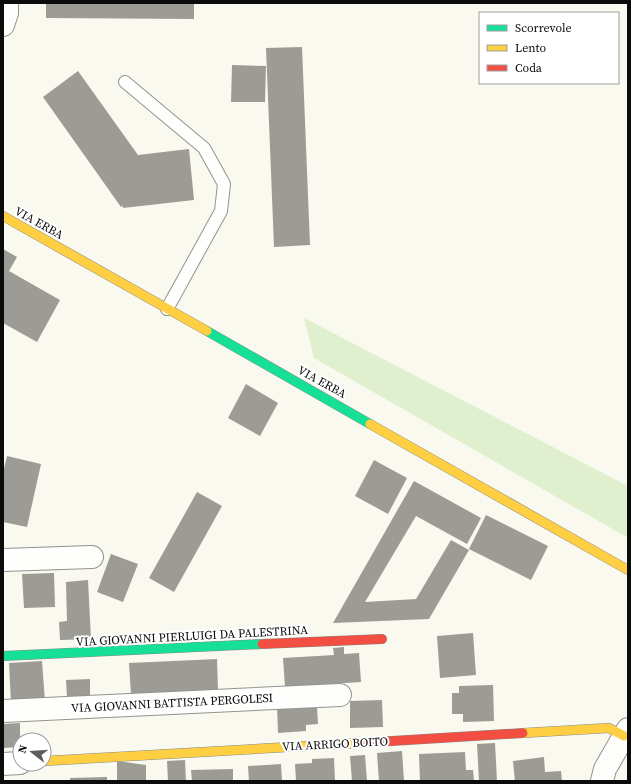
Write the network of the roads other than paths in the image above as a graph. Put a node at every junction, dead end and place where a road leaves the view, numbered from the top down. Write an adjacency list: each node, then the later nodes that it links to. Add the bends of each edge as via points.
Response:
1 (6, 3): 2 (street)
2 (3, 25)
3 (125, 82): 5 (lane, via 204,148 224,184 221,211)
4 (3, 216): 5 (street, VIA ERBA)
5 (167, 309): 8 (street, VIA ERBA)
6 (92, 557): 7 (street)
7 (3, 560)
8 (613, 560): 9 (street); 10 (street, VIA ERBA)
9 (628, 560)
10 (628, 570)
11 (382, 640): 12 (street, VIA GIOVANNI PIERLUIGI DA PALESTRINA)
12 (3, 656)
13 (340, 695): 14 (street, VIA GIOVANNI BATTISTA PERGOLESI)
14 (3, 711)
15 (626, 732): 16 (street, VIA ARRIGO BOITO, via 609,728); 17 (street, via 605,769)
16 (52, 761)
17 (602, 781)

